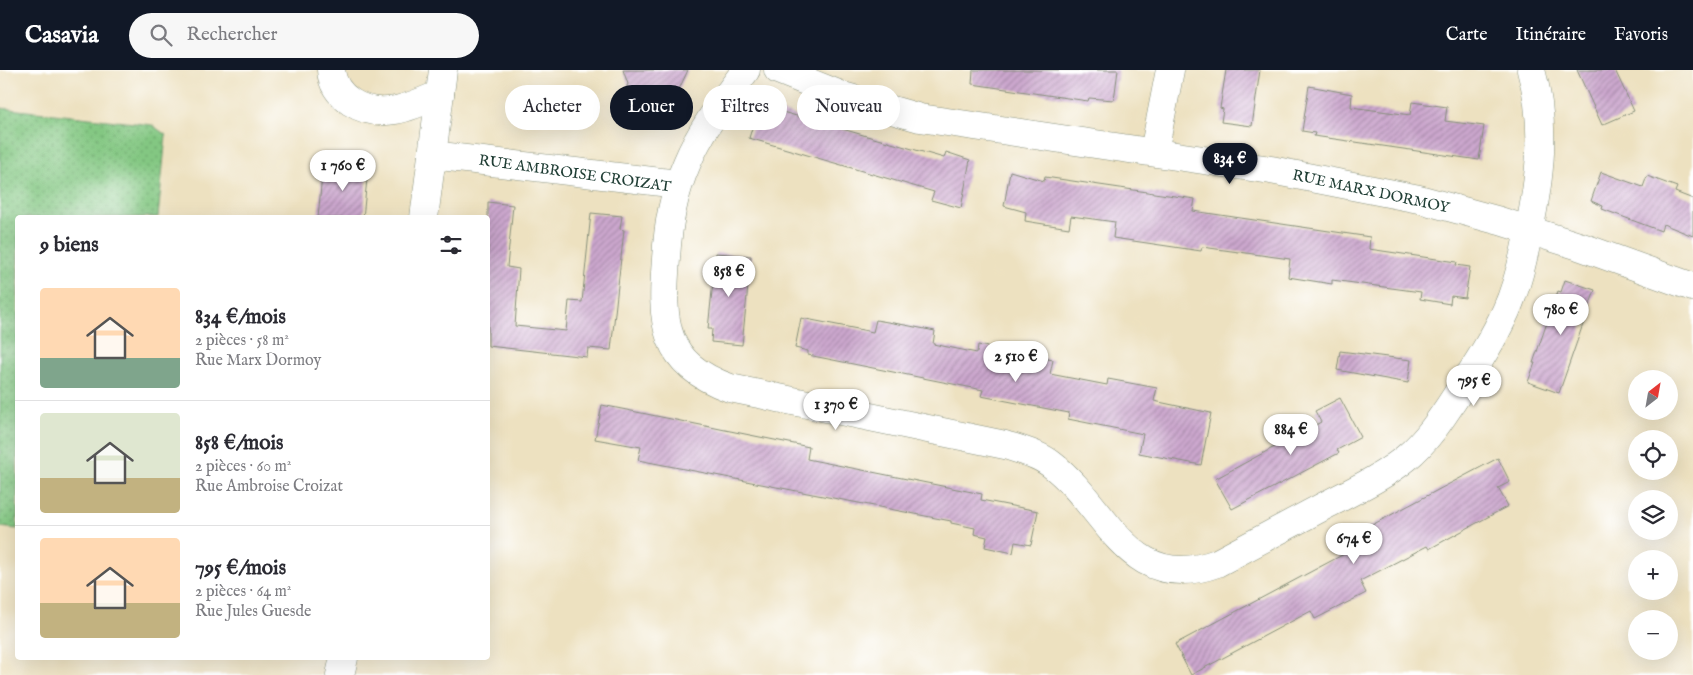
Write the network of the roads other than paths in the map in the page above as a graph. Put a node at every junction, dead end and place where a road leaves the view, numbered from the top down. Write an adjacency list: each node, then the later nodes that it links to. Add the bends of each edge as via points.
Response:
1 (331, 70): 6 (street, via 336,89 345,98 357,106 381,112 416,105)
2 (746, 70): 9 (street, via 708,123)
3 (778, 70): 7 (street, RUE MARX DORMOY, via 843,96 920,118)
4 (1170, 70): 7 (street)
5 (1531, 70): 11 (street, via 1541,151 1540,175)
6 (441, 82): 8 (street)
7 (1154, 152): 11 (street, RUE MARX DORMOY, via 1396,194)
8 (432, 155): 9 (street, RUE AMBROISE CROIZAT); 10 (street)
9 (678, 184): 11 (street, RUE AMBROISE CROIZAT, via 668,234 664,309 674,346 699,374 730,388 1006,445 1037,456 1073,484 1132,553 1159,567 1174,570 1191,570 1218,563 1378,478 1417,448 1440,420 1497,330 1520,273)
10 (424, 215)
11 (1529, 230): 12 (street, RUE MARX DORMOY)
12 (1693, 288)
13 (344, 660): 14 (street)
14 (340, 675)

